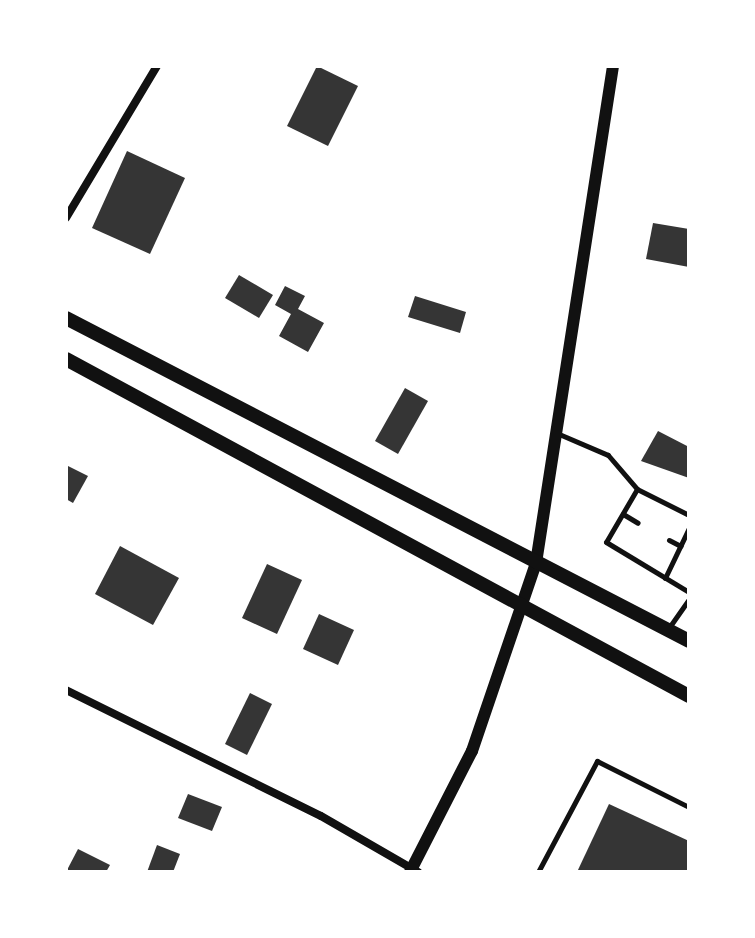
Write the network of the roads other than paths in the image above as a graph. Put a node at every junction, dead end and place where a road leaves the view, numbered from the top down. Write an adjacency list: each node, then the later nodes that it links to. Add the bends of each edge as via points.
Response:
1 (157, 66): 3 (street)
2 (613, 66): 6 (street)
3 (66, 218)
4 (66, 318): 14 (main road)
5 (66, 359): 18 (main road)
6 (554, 432): 7 (lane, via 608,455); 14 (street)
7 (637, 489): 8 (lane); 9 (lane)
8 (623, 514): 10 (lane); 15 (lane, via 606,542)
9 (689, 515)
10 (638, 523)
11 (689, 528): 13 (lane)
12 (669, 540): 13 (lane)
13 (681, 546): 15 (lane)
14 (536, 563): 18 (street); 19 (main road)
15 (665, 578): 16 (lane)
16 (689, 592)
17 (689, 599): 19 (lane)
18 (522, 607): 22 (main road); 24 (street, via 466,764)
19 (668, 630): 20 (main road)
20 (689, 641)
21 (66, 690): 24 (street, via 321,816)
22 (689, 696)
23 (689, 807): 25 (lane, via 597,761)
24 (413, 871)
25 (538, 872)

